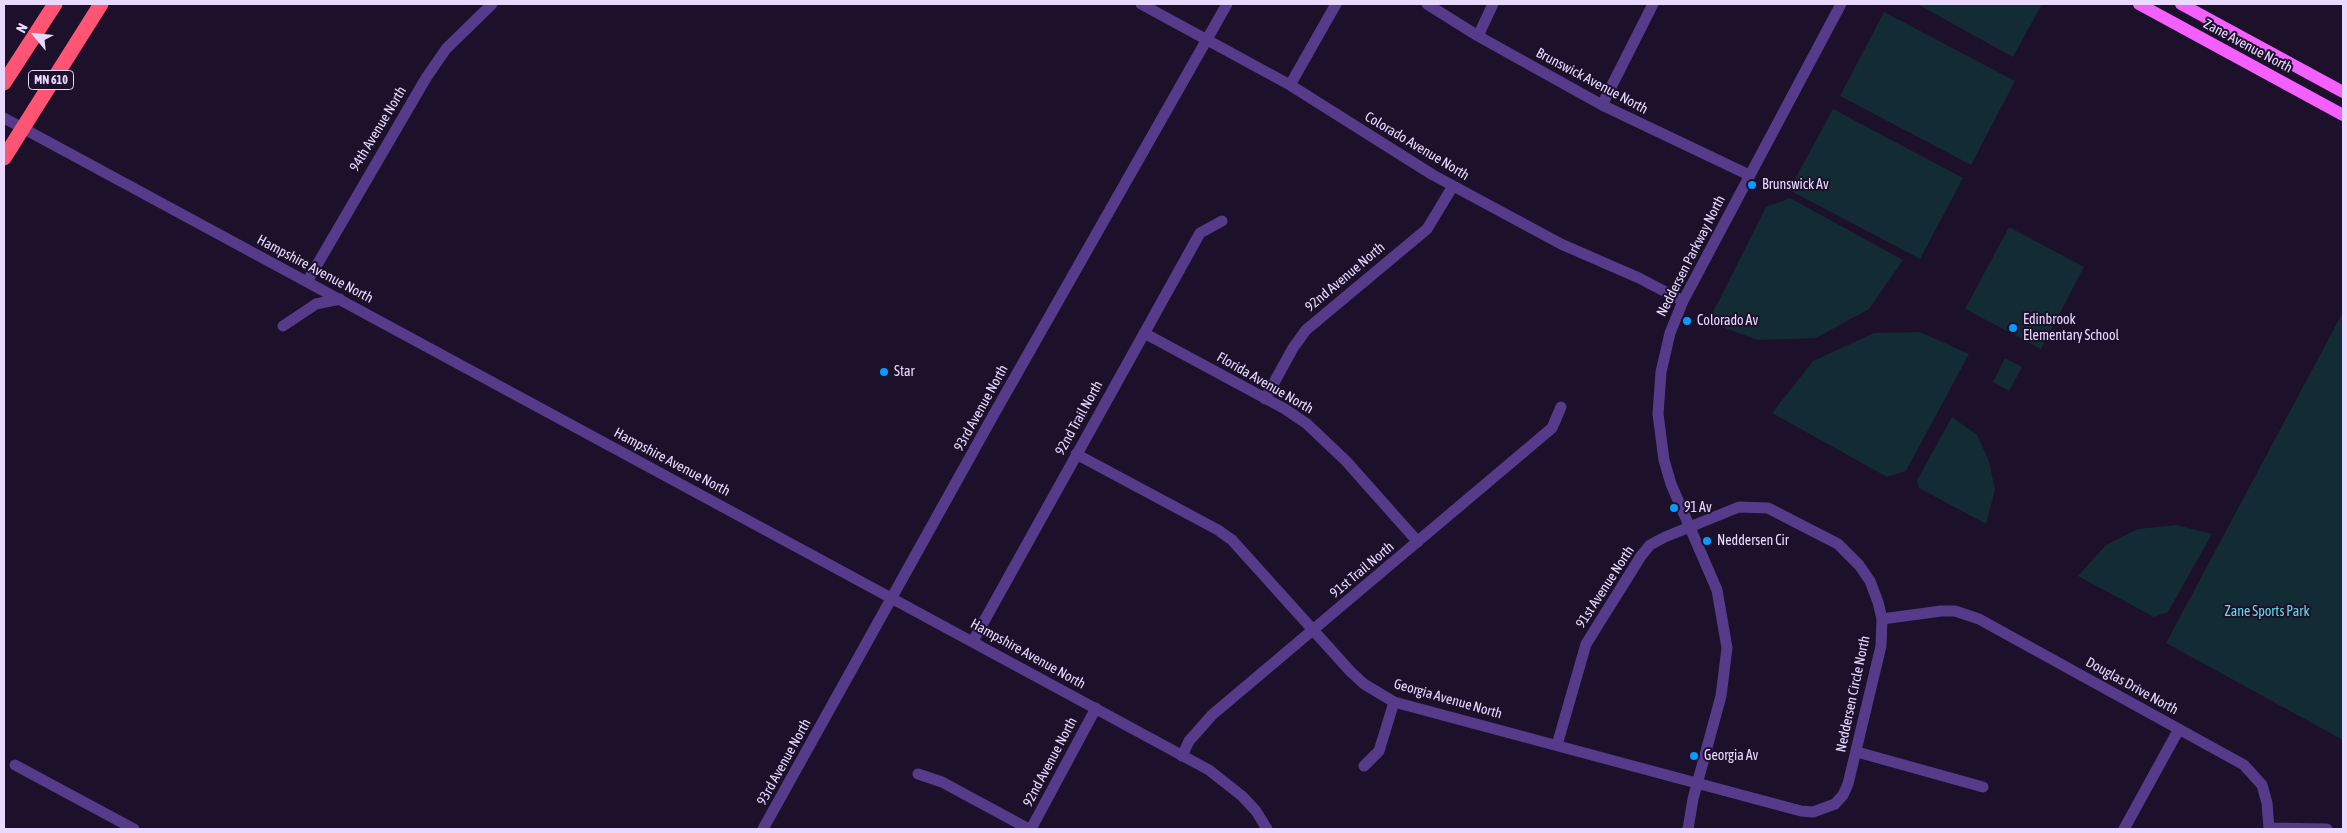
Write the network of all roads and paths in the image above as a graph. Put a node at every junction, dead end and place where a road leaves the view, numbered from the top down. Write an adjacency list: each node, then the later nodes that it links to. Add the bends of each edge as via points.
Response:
1 (55, 4): 15 (highway, MN 610)
2 (102, 4): 21 (highway, MN 610)
3 (492, 4): 25 (street, 94th Avenue North, via 446,49 426,78)
4 (1141, 4): 14 (street, Colorado Avenue North)
5 (1227, 4): 14 (street, 93rd Avenue North)
6 (1336, 4): 16 (street)
7 (1427, 4): 13 (street, Brunswick Avenue North)
8 (1493, 4): 13 (street)
9 (1653, 4): 18 (street)
10 (1841, 4): 22 (street, Neddersen Parkway North)
11 (2139, 4): 19 (main road, Zane Avenue North)
12 (2180, 4): 17 (main road, Zane Avenue North)
13 (1478, 36): 18 (street, Brunswick Avenue North)
14 (1208, 39): 16 (street, Colorado Avenue North); 35 (street, 93rd Avenue North, via 994,414)
15 (4, 83)
16 (1290, 85): 23 (street, Colorado Avenue North)
17 (2343, 92)
18 (1602, 105): 22 (street, Brunswick Avenue North)
19 (2343, 115)
20 (4, 118): 25 (street, Hampshire Avenue North)
21 (4, 158)
22 (1749, 175): 27 (street, Neddersen Parkway North)
23 (1453, 186): 27 (street, Colorado Avenue North, via 1548,237); 30 (street, 92nd Avenue North, via 1427,229 1306,330)
24 (1222, 221): 29 (street, 92nd Trail North, via 1200,233)
25 (307, 282): 26 (street, Hampshire Avenue North)
26 (340, 299): 28 (street, via 316,304); 35 (street, Hampshire Avenue North)
27 (1683, 301): 33 (street, Neddersen Parkway North, via 1666,348 1658,414 1664,460)
28 (283, 326)
29 (1144, 333): 30 (street, Florida Avenue North); 32 (street, 92nd Trail North)
30 (1265, 399): 34 (street, Florida Avenue North, via 1328,441)
31 (1561, 407): 34 (street, 91st Trail North, via 1552,428)
32 (1076, 454): 37 (street, Georgia Avenue North, via 1218,530 1244,552); 38 (street, 92nd Trail North)
33 (1690, 526): 36 (street, Neddersen Circle North, via 1738,507 1768,508 1782,513 1825,536 1848,553 1870,581); 42 (street, 91st Avenue North, via 1650,545 1596,626 1580,662); 48 (street, Neddersen Parkway North, via 1717,590 1727,648 1721,696)
34 (1418, 542): 37 (street, 91st Trail North)
35 (893, 599): 38 (street, Hampshire Avenue North); 52 (street, 93rd Avenue North)
36 (1882, 619): 41 (street, Douglas Drive North, via 1941,611 1967,614); 43 (street, Neddersen Circle North, via 1879,661)
37 (1314, 630): 39 (street, Georgia Avenue North, via 1364,684); 44 (street, 91st Trail North, via 1212,714 1189,741)
38 (973, 641): 40 (street, Hampshire Avenue North)
39 (1394, 702): 42 (street, Georgia Avenue North); 46 (street, via 1379,751)
40 (1096, 708): 44 (street, Hampshire Avenue North); 53 (street, 92nd Avenue North)
41 (2179, 729): 56 (street); 57 (street, Douglas Drive North, via 2251,771 2264,792)
42 (1557, 745): 48 (street, Georgia Avenue North)
43 (1857, 752): 49 (street, Neddersen Circle North); 50 (street)
44 (1182, 756): 54 (street, Hampshire Avenue North, via 1226,782 1256,811)
45 (15, 765): 51 (street)
46 (1364, 766)
47 (918, 774): 53 (street, via 942,782)
48 (1697, 783): 49 (street, Georgia Avenue North, via 1813,812 1835,804); 55 (street, Neddersen Parkway North)
49 (1848, 784)
50 (1983, 788)
51 (134, 829)
52 (763, 829)
53 (1030, 829)
54 (1268, 829)
55 (1688, 829)
56 (2124, 829)
57 (2269, 829): 58 (street, Douglas Drive North)
58 (2327, 829)

